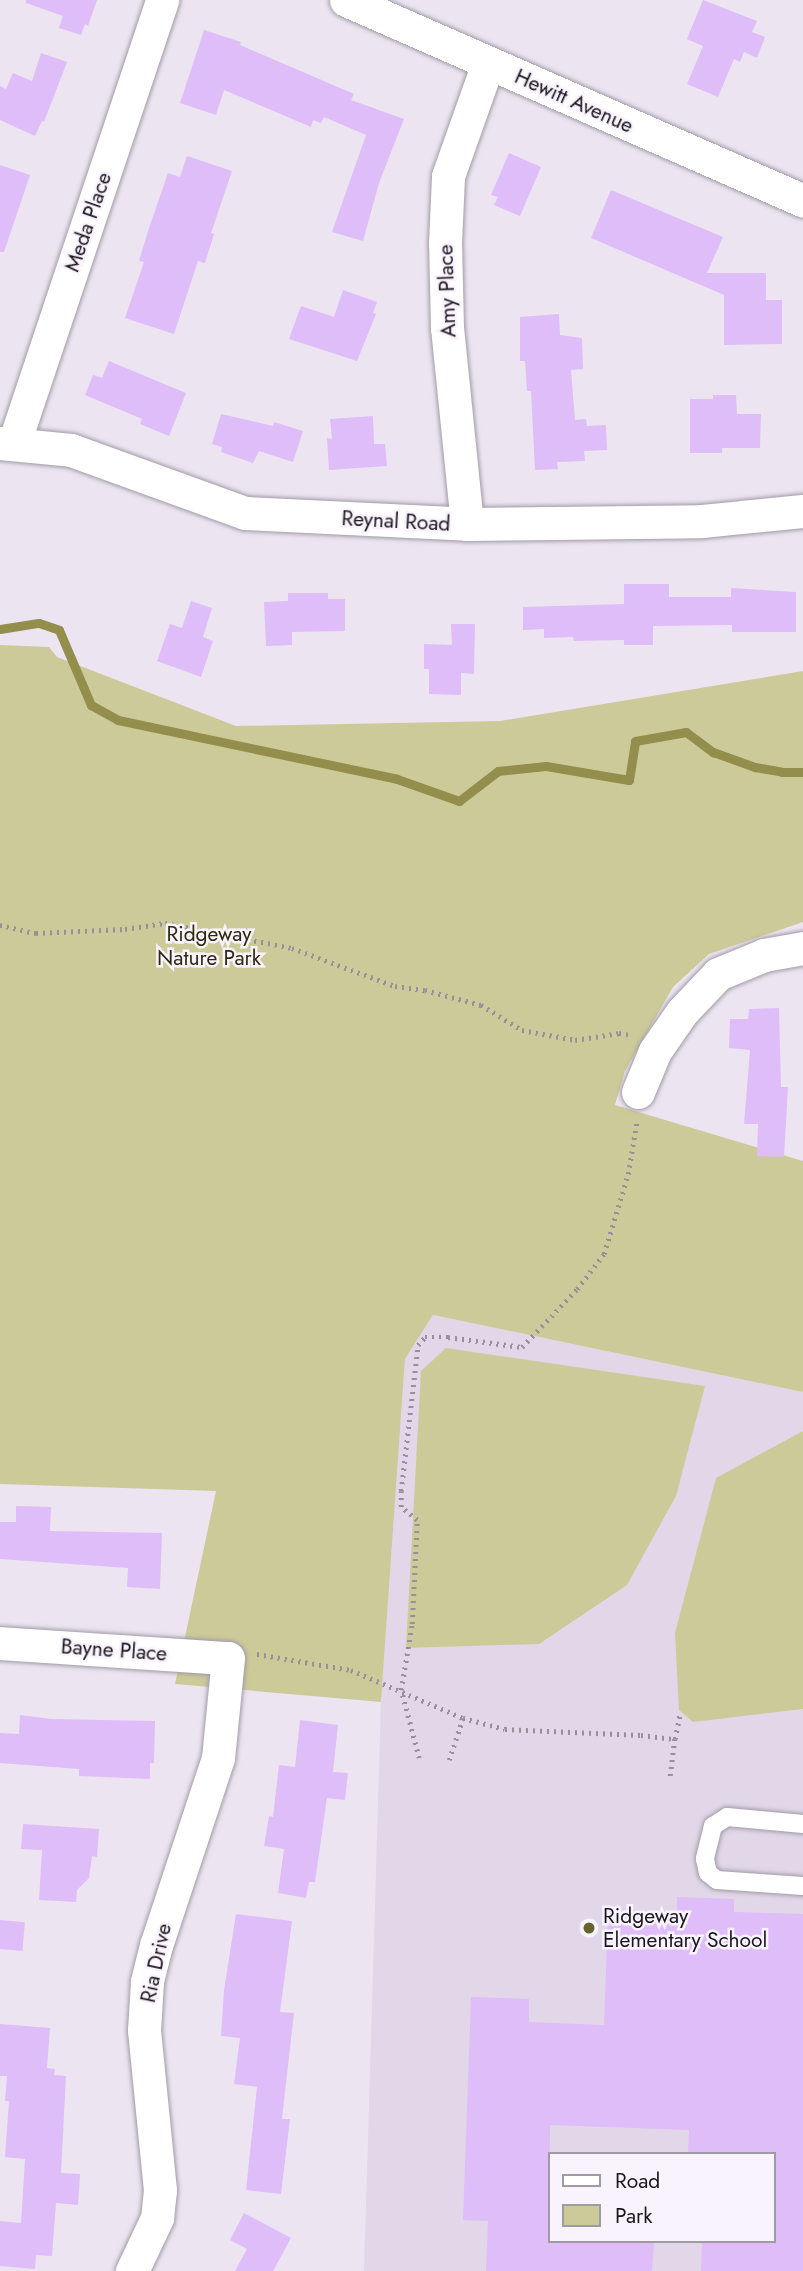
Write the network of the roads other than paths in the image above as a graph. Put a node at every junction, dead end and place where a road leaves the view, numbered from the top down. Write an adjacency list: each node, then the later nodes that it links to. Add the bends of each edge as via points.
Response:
1 (162, 0): 5 (street, Meda Place)
2 (346, 0): 3 (street, Hewitt Avenue)
3 (488, 63): 4 (street, Hewitt Avenue); 7 (street, Amy Place, via 448,176 447,328)
4 (803, 201)
5 (7, 443): 7 (street, Reynal Road, via 71,450 245,513)
6 (803, 511): 7 (street, Reynal Road, via 702,521)
7 (467, 524)
8 (803, 948): 9 (street, via 764,955 718,974 682,1012 655,1051)
9 (638, 1091)
10 (0, 1643): 11 (street, Bayne Place)
11 (228, 1658): 14 (street, Ria Drive, via 218,1758 147,1982 144,2030 160,2190 158,2218)
12 (803, 1824): 13 (lane, via 727,1818 713,1826 705,1859 708,1873 717,1880)
13 (803, 1886)
14 (132, 2271)

